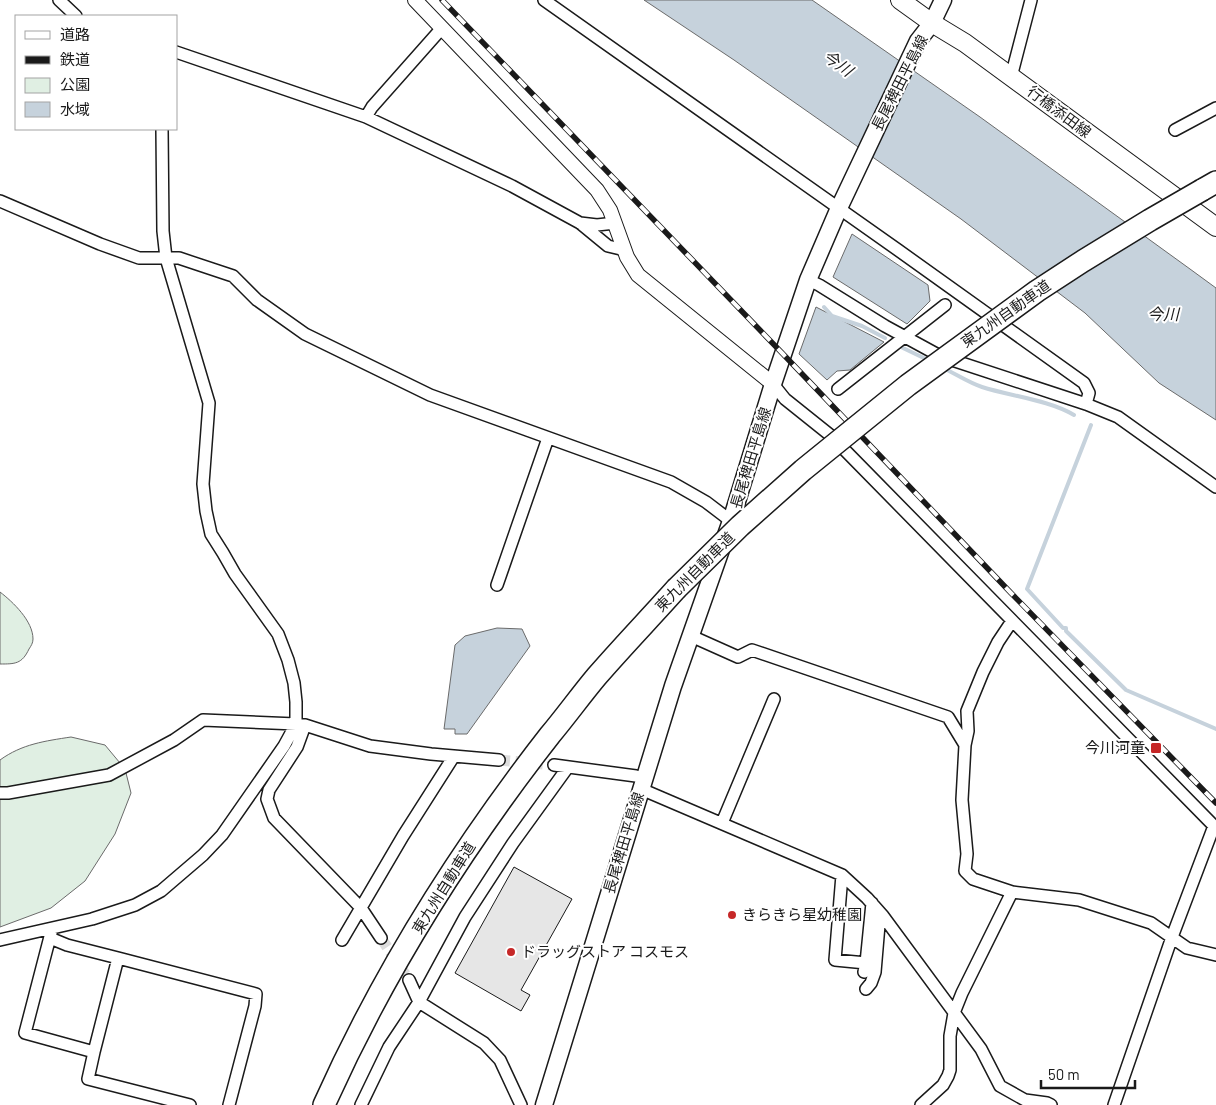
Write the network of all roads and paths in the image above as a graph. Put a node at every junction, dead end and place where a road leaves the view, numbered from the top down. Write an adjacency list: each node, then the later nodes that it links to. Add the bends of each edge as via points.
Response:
1 (59, 0): 7 (street)
2 (415, 0): 9 (street)
3 (544, 0): 18 (street)
4 (900, 0): 8 (main road, 行橋添田線)
5 (943, 0): 8 (main road, 長尾稗田平島線)
6 (1031, 0): 11 (street)
7 (75, 15)
8 (932, 23): 11 (main road, 行橋添田線); 18 (main road, 長尾稗田平島線, via 918,41)
9 (442, 28): 13 (street); 19 (street, via 597,190)
10 (178, 53): 13 (street)
11 (1011, 77): 21 (main road, 行橋添田線)
12 (1216, 108): 15 (street)
13 (366, 117): 20 (street, via 505,182)
14 (162, 130): 23 (street)
15 (1175, 130)
16 (1209, 186): 66 (highway, 東九州自動車道, bridge, via 1083,260 908,385 803,470 676,589 596,677 514,781 440,890 383,988)
17 (0, 201): 23 (street, via 139,258)
18 (841, 204): 24 (main road, 長尾稗田平島線); 29 (street, via 1084,383 1089,393)
19 (615, 223): 20 (street); 22 (street)
20 (580, 224): 22 (street, via 608,246)
21 (1216, 227)
22 (625, 250): 27 (street, via 638,274)
23 (166, 258): 30 (street, via 179,258 233,276 257,300 305,334 430,395); 37 (street, via 209,403 203,484 211,534 278,634 294,683)
24 (808, 280): 26 (street); 27 (main road, 長尾稗田平島線)
25 (945, 305): 26 (street)
26 (905, 337): 28 (street); 29 (street, via 940,356)
27 (773, 384): 32 (main road, 長尾稗田平島線); 34 (street, via 785,400 830,435)
28 (838, 389)
29 (1086, 404): 31 (street, via 1118,417)
30 (548, 438): 32 (street, via 671,482); 33 (street)
31 (1216, 488)
32 (731, 521): 35 (main road, 長尾稗田平島線)
33 (497, 585)
34 (1012, 620): 38 (street, via 983,672 967,711); 46 (street)
35 (691, 636): 38 (street, via 738,657 752,650 948,717); 43 (main road, 長尾稗田平島線)
36 (774, 699): 45 (street)
37 (300, 724): 39 (street, via 370,746); 44 (street, via 203,720 174,740 109,775); 50 (street, via 297,747 269,790 267,799 274,818); 52 (street, via 222,835 179,877 135,905)
38 (965, 745): 48 (street, via 962,800 967,854 965,871 972,879)
39 (454, 756): 40 (street); 50 (street)
40 (499, 760)
41 (554, 765): 42 (street)
42 (568, 767): 43 (street, via 636,776); 61 (street, via 465,917)
43 (642, 784): 45 (street); 69 (main road, 長尾稗田平島線)
44 (0, 793)
45 (722, 823): 47 (street)
46 (1215, 827): 53 (street)
47 (842, 874): 49 (street); 49 (street, via 835,960 865,968)
48 (1012, 892): 53 (street, via 1079,900 1151,923); 62 (street)
49 (872, 903): 51 (street)
50 (361, 908): 54 (street); 56 (street)
51 (880, 913): 60 (street, via 875,972); 62 (street)
52 (51, 933): 55 (street); 58 (street, via 67,944); 63 (street, via 25,1033)
53 (1172, 937): 57 (street, via 1187,948); 72 (street)
54 (381, 938)
55 (0, 940)
56 (342, 940)
57 (1216, 954)
58 (118, 958): 63 (street); 65 (street, via 256,994)
59 (409, 980): 61 (street)
60 (866, 989)
61 (418, 1002): 67 (street, via 389,1046); 68 (street, via 484,1043 500,1060)
62 (954, 1013): 70 (street, via 948,1076); 71 (street, via 981,1049 1000,1086 1025,1100)
63 (94, 1052): 64 (street, via 88,1079)
64 (190, 1105)
65 (230, 1105)
66 (324, 1105)
67 (361, 1105)
68 (521, 1105)
69 (544, 1105)
70 (921, 1105)
71 (1051, 1105)
72 (1114, 1105)

